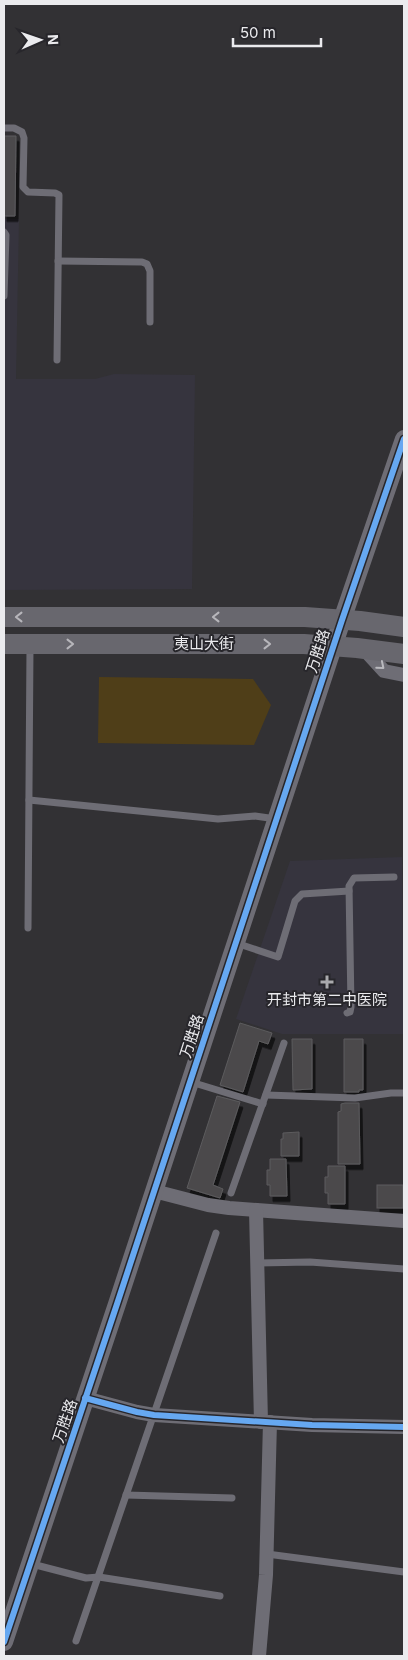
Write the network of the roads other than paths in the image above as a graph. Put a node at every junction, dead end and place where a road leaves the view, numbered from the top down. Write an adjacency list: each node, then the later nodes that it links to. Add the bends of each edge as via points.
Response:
1 (4, 128): 3 (lane, via 22,132 24,138 23,188 28,192 59,195)
2 (4, 232): 4 (lane)
3 (58, 260): 5 (lane, via 147,264 150,271); 6 (lane)
4 (4, 296)
5 (150, 322)
6 (57, 360)
7 (404, 439): 9 (street, 万胜路)
8 (4, 617): 9 (main road, 夷山大街, one-way to 8, via 305,617)
9 (342, 620): 10 (main road, 夷山大街); 13 (street, 万胜路)
10 (404, 627)
11 (4, 644): 12 (main road, 夷山大街)
12 (30, 644): 13 (main road, 夷山大街, one-way to 13); 17 (lane)
13 (333, 646): 14 (main road, 夷山大街); 18 (street, 万胜路)
14 (362, 648): 15 (main road, 夷山大街); 16 (street, one-way to 16, via 384,671)
15 (404, 654)
16 (404, 675)
17 (29, 800): 18 (lane, via 218,819 256,816); 21 (lane)
18 (276, 819): 22 (street, 万胜路)
19 (394, 877): 20 (lane, via 354,878)
20 (349, 891): 22 (lane, via 302,894 295,902 278,957); 23 (lane, via 351,1007)
21 (28, 928)
22 (235, 943): 25 (street, 万胜路)
23 (347, 1013)
24 (284, 1043): 27 (lane)
25 (190, 1081): 28 (lane); 29 (street, 万胜路)
26 (404, 1093): 27 (lane, via 355,1098)
27 (266, 1095): 28 (lane)
28 (263, 1104): 30 (lane)
29 (154, 1191): 31 (street, via 208,1205); 36 (street, 万胜路)
30 (231, 1193)
31 (256, 1210): 32 (street); 34 (street)
32 (404, 1222)
33 (216, 1233): 37 (lane)
34 (258, 1263): 35 (lane, via 310,1262); 38 (street)
35 (404, 1269)
36 (86, 1398): 37 (street); 43 (street, 万胜路)
37 (154, 1415): 38 (street); 40 (lane)
38 (265, 1422): 39 (street); 42 (street)
39 (404, 1427)
40 (126, 1495): 41 (lane); 45 (lane)
41 (232, 1498)
42 (267, 1554): 44 (lane); 49 (street)
43 (30, 1564): 45 (lane); 48 (street, 万胜路)
44 (404, 1572)
45 (98, 1578): 46 (lane); 47 (lane)
46 (220, 1596)
47 (76, 1641)
48 (4, 1642)
49 (259, 1656)

